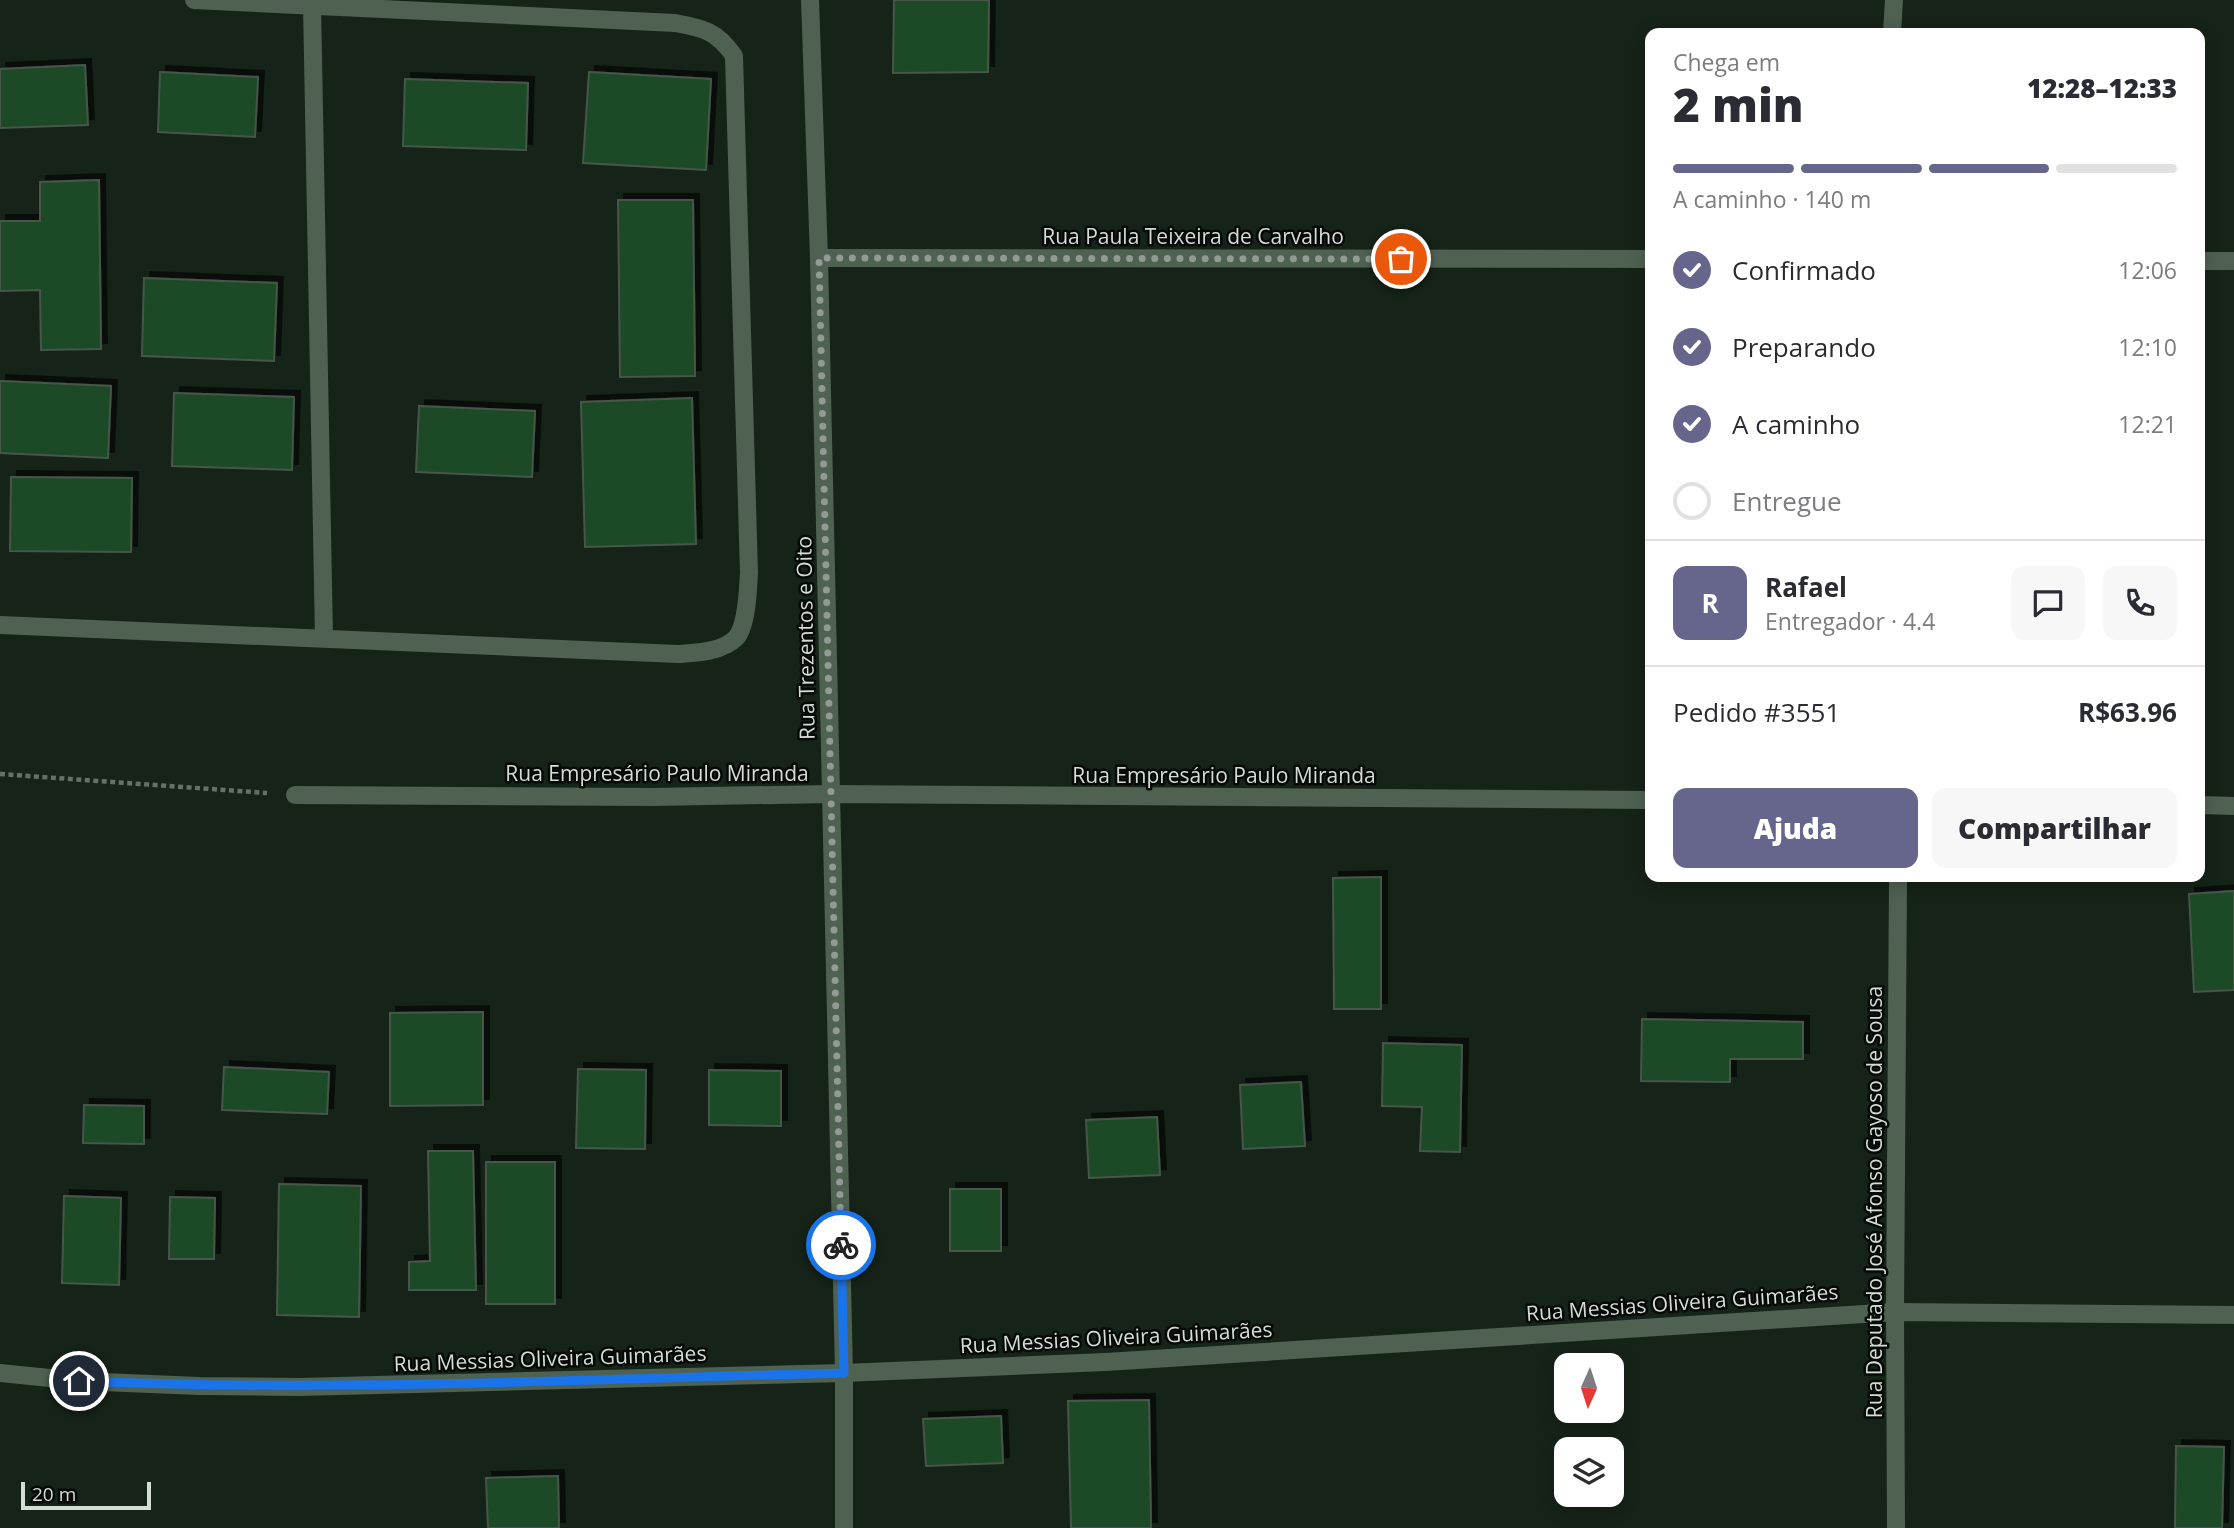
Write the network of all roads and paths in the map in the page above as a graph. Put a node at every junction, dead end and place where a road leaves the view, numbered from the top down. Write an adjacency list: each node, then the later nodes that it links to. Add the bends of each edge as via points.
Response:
1 (194, 0): 4 (street)
2 (810, 0): 6 (street, Rua Trezentos e Oito)
3 (1894, 0): 5 (street)
4 (312, 5): 11 (street); 11 (street, via 675,23 700,27 726,44 734,56 749,573 738,636 701,653)
5 (1892, 28)
6 (819, 258): 7 (street, Rua Paula Teixeira de Carvalho); 13 (street, Rua Trezentos e Oito)
7 (1645, 259)
8 (2205, 261): 9 (street)
9 (2234, 261)
10 (0, 625): 11 (street)
11 (324, 638)
12 (0, 774): 14 (path)
13 (831, 794): 14 (street, Rua Empresário Paulo Miranda); 15 (street, Rua Empresário Paulo Miranda); 22 (street, Rua Trezentos e Oito)
14 (295, 795)
15 (1645, 800)
16 (2205, 806): 17 (street)
17 (2234, 806)
18 (1898, 882): 19 (street, Rua Deputado José Afonso Gayoso de Sousa)
19 (1895, 1312): 20 (street, Rua Messias Oliveira Guimarães); 22 (street, Rua Messias Oliveira Guimarães, via 1106,1362); 24 (street, Rua Deputado José Afonso Gayoso de Sousa)
20 (2234, 1315)
21 (0, 1373): 22 (street, Rua Messias Oliveira Guimarães, via 79,1381 287,1387)
22 (844, 1373): 23 (street, Rua Trezentos e Oito)
23 (844, 1528)
24 (1896, 1528)

